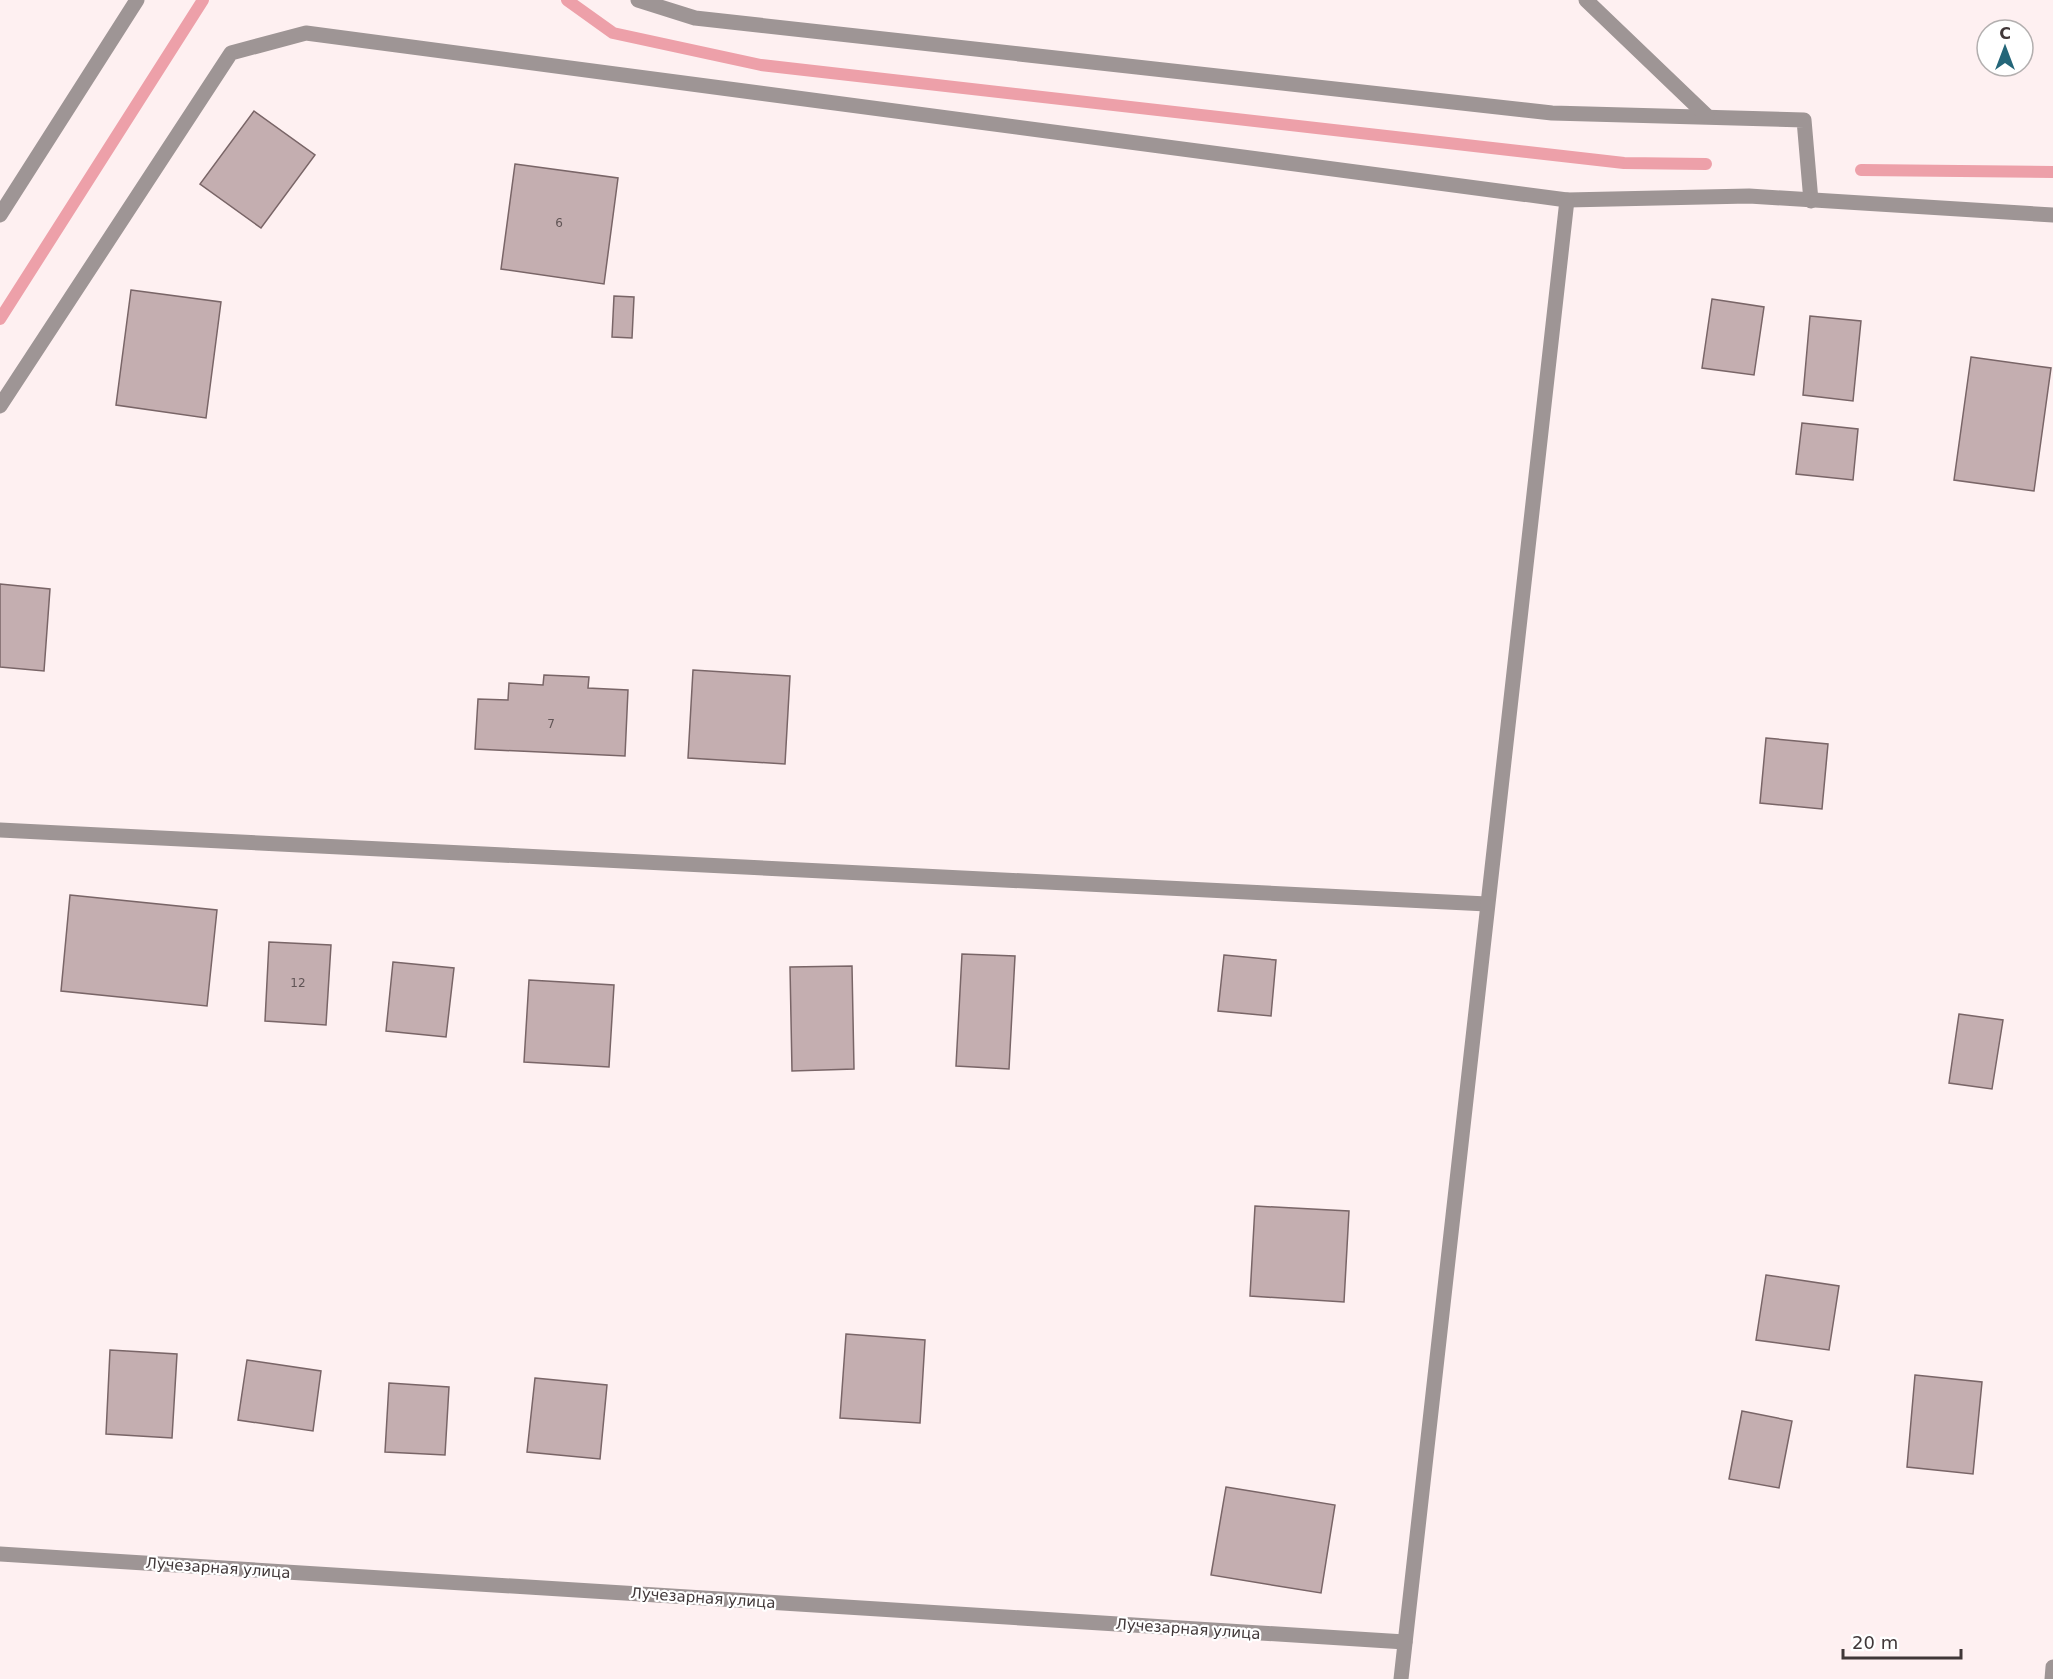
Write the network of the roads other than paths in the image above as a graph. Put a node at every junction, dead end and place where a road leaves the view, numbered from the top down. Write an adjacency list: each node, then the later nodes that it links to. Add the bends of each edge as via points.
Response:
1 (137, 0): 7 (street)
2 (638, 0): 4 (street, via 695,18 1540,111)
3 (1586, 0): 4 (street)
4 (1707, 117): 6 (street, via 1804,120)
5 (1567, 200): 6 (street, via 1685,195); 9 (street, via 306,33 231,53); 11 (street)
6 (1811, 201): 8 (street)
7 (0, 215)
8 (2053, 215)
9 (0, 406)
10 (0, 830): 11 (street)
11 (1487, 904): 13 (street)
12 (0, 1554): 13 (street, Лучезарная улица)
13 (1405, 1642): 15 (street)
14 (2053, 1667): 16 (street)
15 (1401, 1679)
16 (2052, 1679)

